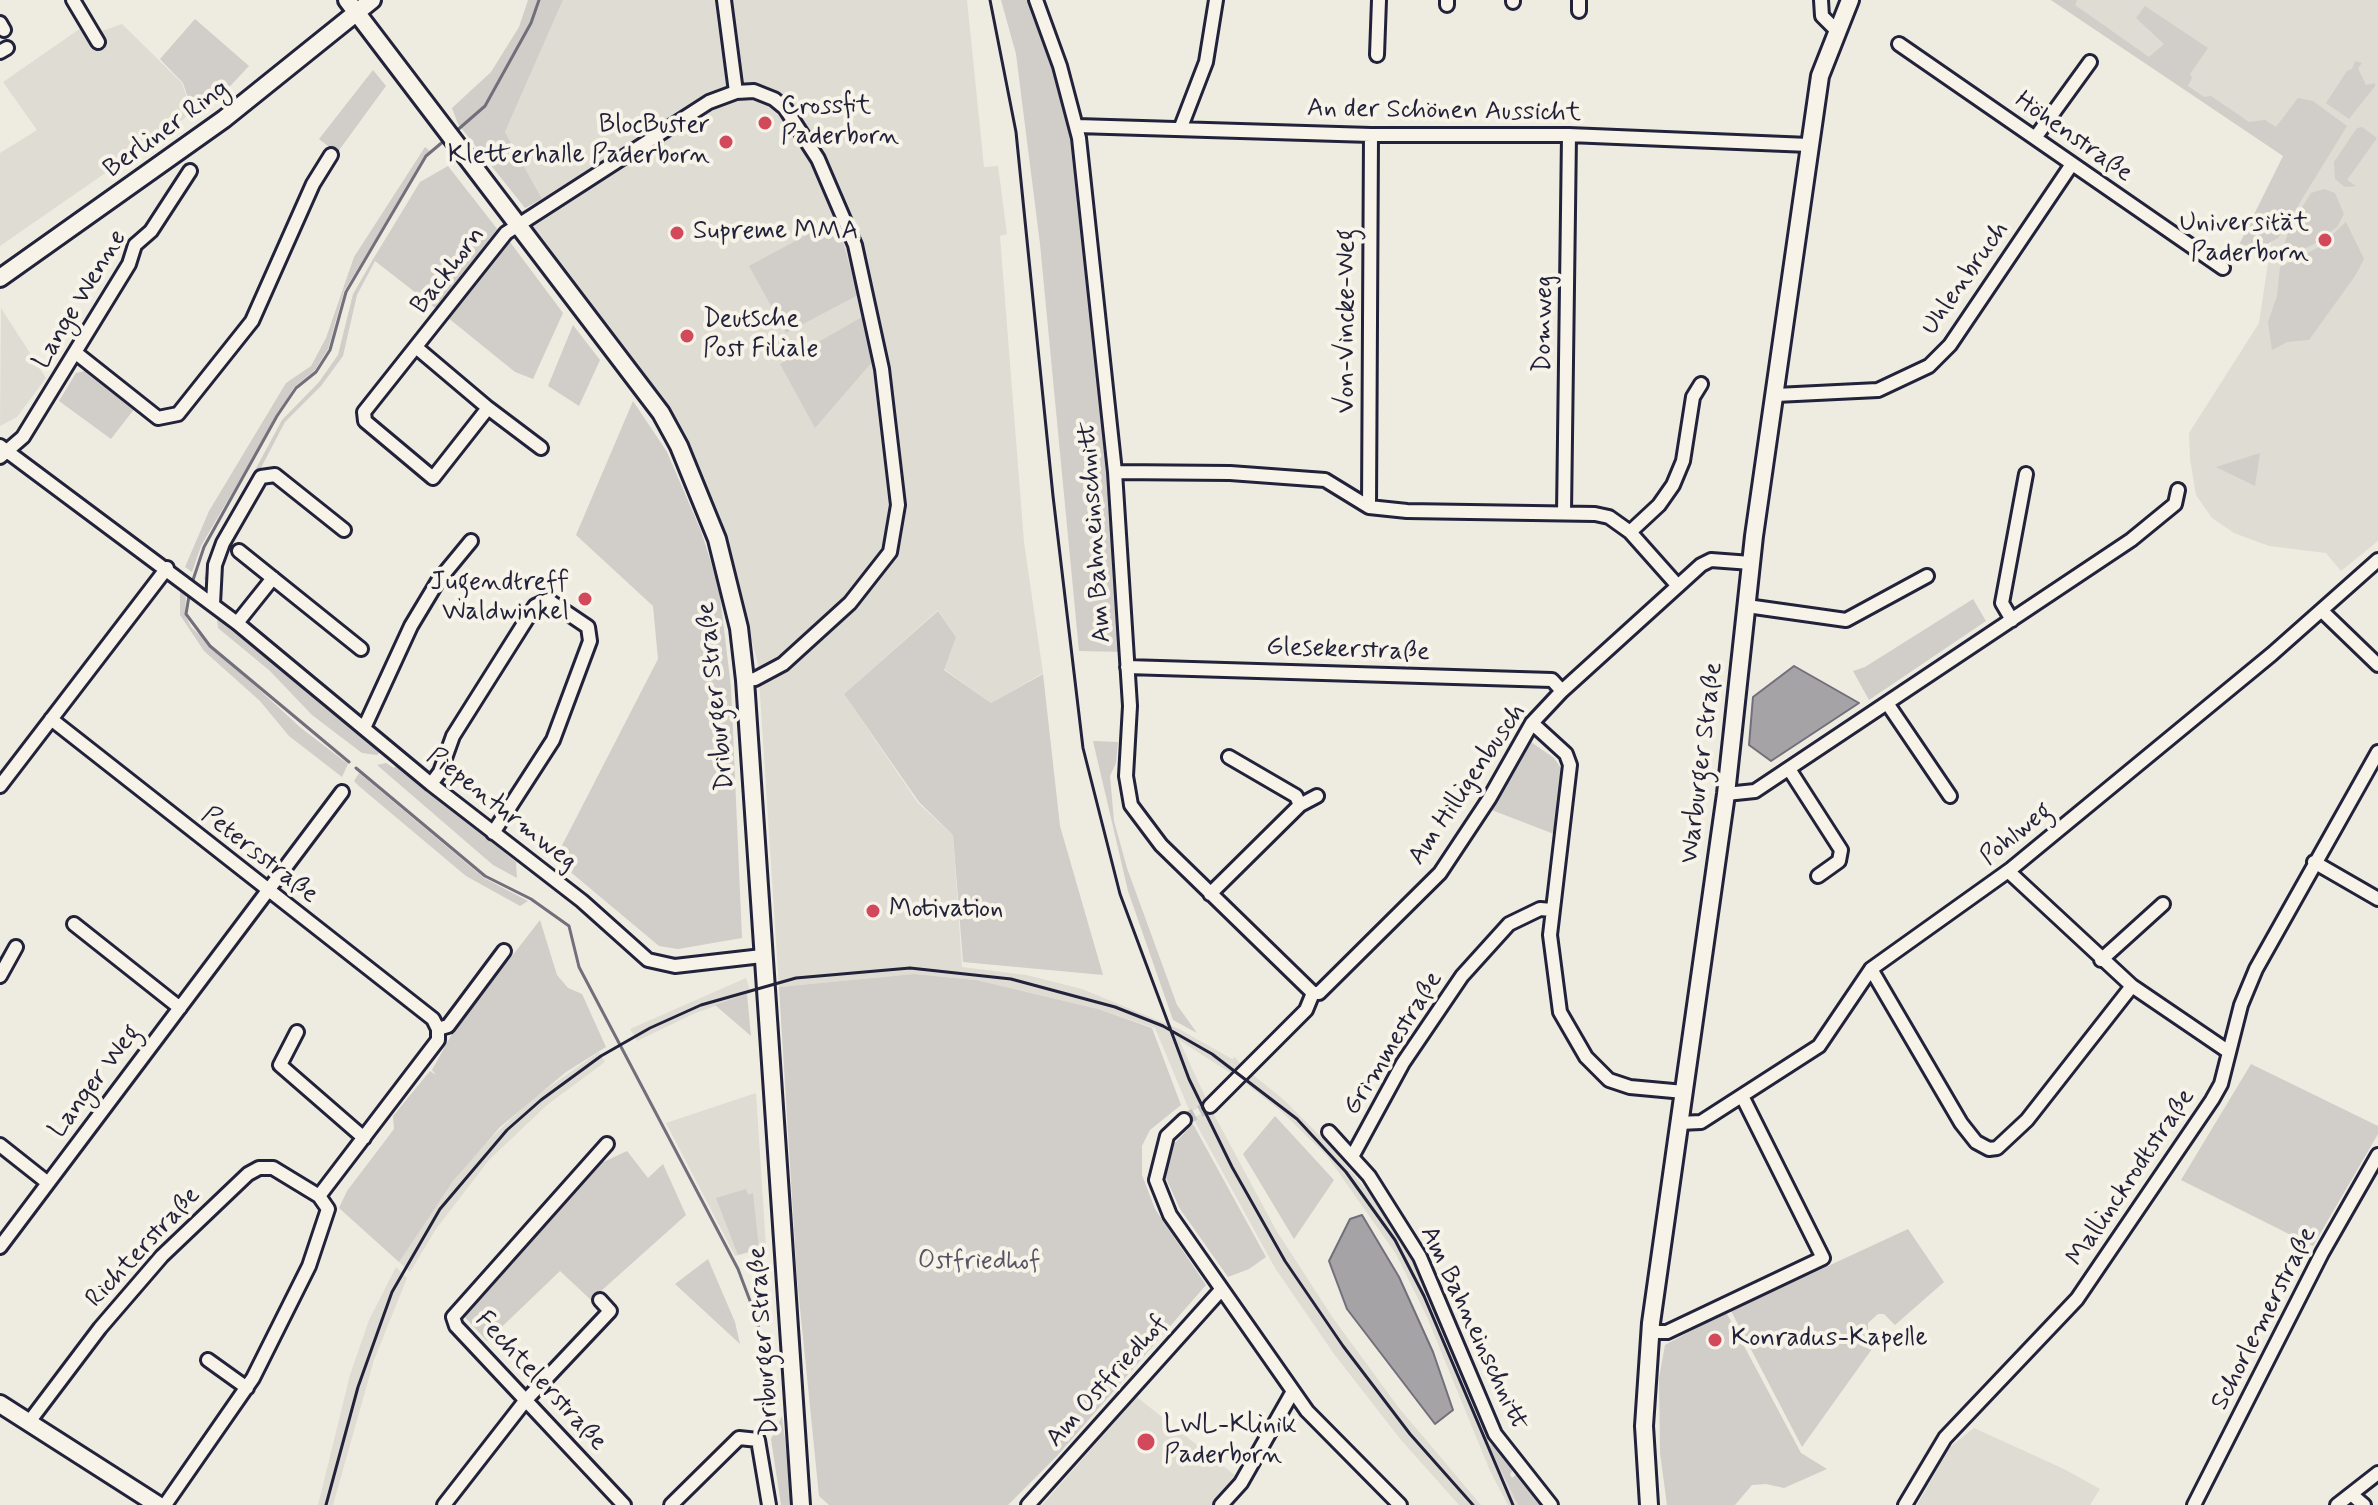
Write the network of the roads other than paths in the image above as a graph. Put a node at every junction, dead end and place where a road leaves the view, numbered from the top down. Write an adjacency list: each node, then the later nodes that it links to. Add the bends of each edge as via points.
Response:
1 (73, 0): 11 (street)
2 (372, 0): 9 (main road, Berliner Ring)
3 (724, 0): 15 (street)
4 (1036, 0): 16 (street, Am Bahneinschnitt)
5 (1216, 0): 17 (street, via 1206,62)
6 (1379, 0): 13 (street)
7 (1821, 0): 10 (street, via 1822,16)
8 (1850, 0): 10 (main road, Warburger Straße)
9 (352, 7): 25 (main road, Driburger Straße); 27 (main road, Berliner Ring, via 224,119)
10 (1836, 30): 21 (main road, Warburger Straße, via 1823,64)
11 (98, 42)
12 (1899, 44): 20 (street, Höhenstraße)
13 (1377, 55)
14 (2090, 62): 20 (street)
15 (736, 92): 25 (street, Backhorn, via 709,102); 58 (street, via 761,93 791,115 844,214 862,269 882,369 898,505 890,552 850,603 783,664)
16 (1077, 126): 17 (street, An der Schönen Aussicht); 35 (street, Am Bahneinschnitt)
17 (1181, 127): 18 (street, An der Schönen Aussicht)
18 (1371, 135): 19 (street, An der Schönen Aussicht); 38 (street, Von-Vincke-Weg)
19 (1569, 135): 21 (street, An der Schönen Aussicht); 39 (street, Domweg)
20 (2035, 138): 23 (street, Höhenstraße)
21 (1809, 145): 31 (main road, Warburger Straße)
22 (331, 155): 29 (street, via 252,321 178,414 158,418)
23 (2072, 164): 26 (street, Höhenstraße); 31 (street, Uhlenbruch, via 1950,345 1929,366 1878,390)
24 (190, 171): 29 (street, Lange Wenne, via 151,231 135,245)
25 (518, 223): 28 (street, Backhorn); 58 (main road, Driburger Straße, via 635,376 679,446 722,557)
26 (2223, 268)
27 (0, 278)
28 (417, 348): 32 (street, Backhorn); 32 (street, Backhorn, via 364,412 365,421 433,478)
29 (76, 353): 34 (street, Lange Wenne, via 23,437)
30 (1701, 384): 41 (street, via 1693,397 1683,461 1673,485)
31 (1776, 395): 45 (main road, Warburger Straße)
32 (488, 408): 33 (street, Backhorn)
33 (541, 448)
34 (3, 452): 46 (street, Piepenturmweg)
35 (1115, 472): 38 (street, via 1318,479); 57 (street, Am Bahneinschnitt)
36 (2026, 474): 53 (street, via 2002,603)
37 (2178, 490): 53 (street, via 2175,504 2131,540)
38 (1369, 507): 39 (street)
39 (1564, 513): 41 (street, via 1609,517)
40 (344, 530): 50 (street, via 275,475 261,477 223,543)
41 (1630, 532): 49 (street)
42 (471, 541): 63 (street, via 411,626)
43 (239, 551): 48 (street)
44 (2378, 560): 52 (street, Pohlweg)
45 (1751, 563): 49 (street, Am Hilligenbusch, via 1711,560); 51 (main road, Warburger Straße)
46 (167, 568): 50 (street, Piepenturmweg); 61 (street)
47 (1927, 576): 51 (street, via 1846,620)
48 (273, 578): 54 (street); 55 (street)
49 (1678, 586): 59 (street, Am Hilligenbusch)
50 (209, 601): 54 (street, Piepenturmweg)
51 (1747, 606): 70 (main road, Warburger Straße)
52 (2322, 611): 56 (street); 76 (street, Pohlweg)
53 (2012, 620): 60 (street)
54 (237, 623): 63 (street, Piepenturmweg)
55 (361, 649)
56 (2378, 665)
57 (1127, 667): 59 (street, Glesekerstraße, via 1552,680); 79 (street, Am Bahneinschnitt, via 1125,763 1131,805 1145,828)
58 (745, 680): 86 (main road, Driburger Straße)
59 (1562, 691): 62 (street, Am Hilligenbusch)
60 (1887, 703): 66 (street); 72 (street)
61 (51, 719): 68 (street); 78 (street, Petersstraße)
62 (1532, 723): 82 (street, via 1566,754 1570,765); 91 (street, Am Hilligenbusch, via 1440,873 1319,993)
63 (364, 728): 67 (street, Piepenturmweg)
64 (2378, 752): 75 (street, Mallinckrodtstraße)
65 (1229, 757): 73 (street, via 1296,796)
66 (1789, 769): 70 (street, via 1755,791); 77 (street, via 1841,850 1839,861)
67 (431, 784): 74 (street, Piepenturmweg); 74 (street, via 453,736 535,606 548,600 588,627 590,641 553,740)
68 (0, 786)
69 (342, 792): 78 (street, Langer Weg)
70 (1726, 794): 96 (main road, Warburger Straße)
71 (1317, 796): 73 (street)
72 (1950, 796)
73 (1300, 805): 79 (street)
74 (493, 833): 86 (street, Piepenturmweg, via 648,960 675,966)
75 (2314, 862): 80 (street); 95 (street, Mallinckrodtstraße, via 2256,969)
76 (2008, 871): 87 (street); 88 (street, Pohlweg)
77 (1818, 876)
78 (268, 891): 92 (street, Langer Weg); 93 (street, Petersstraße, via 433,1019)
79 (1210, 894): 91 (street, Am Bahneinschnitt)
80 (2378, 899)
81 (2163, 904): 87 (street)
82 (1552, 910): 96 (street, via 1550,949 1558,1003 1586,1057 1609,1080); 105 (street, Grimmestraße, via 1540,909 1509,924 1462,976 1403,1063)
83 (74, 924): 92 (street)
84 (16, 947): 89 (street)
85 (504, 951): 93 (street, via 448,1026)
86 (762, 956): 127 (main road, Driburger Straße)
87 (2101, 960): 90 (street)
88 (1871, 969): 90 (street, via 1961,1123 1989,1149 1997,1148 2027,1120); 97 (street, Pohlweg, via 1819,1046)
89 (0, 976)
90 (2132, 986): 95 (street)
91 (1313, 993): 98 (street, Am Hilligenbusch, via 1306,1010)
92 (180, 1008): 107 (street, Langer Weg)
93 (438, 1029): 102 (street, via 438,1040)
94 (297, 1032): 102 (street, via 280,1065)
95 (2229, 1052): 133 (street, Mallinckrodtstraße, via 2212,1100 2110,1253 2049,1332 1945,1438)
96 (1684, 1092): 100 (main road, Warburger Straße)
97 (1742, 1096): 100 (street, Pohlweg, via 1701,1122); 112 (street, via 1823,1258 1667,1332)
98 (1210, 1106)
99 (1184, 1120): 110 (street, via 1167,1136 1156,1180 1170,1215)
100 (1679, 1123): 112 (main road, Warburger Straße)
101 (1329, 1132): 105 (street, Am Bahneinschnitt)
102 (364, 1138): 108 (street)
103 (607, 1144): 116 (street, Fechtelerstraße, via 453,1317)
104 (0, 1145): 107 (street)
105 (1353, 1155): 131 (street, Am Bahneinschnitt, via 1420,1257 1501,1445)
106 (2378, 1155): 134 (street, Schorlemerstraße)
107 (48, 1183): 109 (street, Langer Weg)
108 (319, 1196): 114 (street, via 328,1209 309,1266); 118 (street, Richterstraße, via 273,1168 248,1174 162,1256)
109 (0, 1247)
110 (1221, 1290): 115 (street); 128 (street, Am Ostfriedhof)
111 (600, 1300): 116 (street, via 610,1311)
112 (1650, 1332): 132 (main road, Warburger Straße, via 1644,1426)
113 (208, 1360): 114 (street)
114 (247, 1388): 122 (street)
115 (1292, 1393): 129 (street, via 1241,1483); 130 (street)
116 (525, 1401): 123 (street); 124 (street, Fechtelerstraße)
117 (0, 1404): 118 (main road)
118 (29, 1422): 121 (main road)
119 (2378, 1473): 120 (street)
120 (2351, 1494): 135 (street); 136 (street)
121 (158, 1505)
122 (165, 1505)
123 (444, 1505)
124 (624, 1505)
125 (671, 1505): 126 (street, via 739,1438 758,1440)
126 (769, 1505)
127 (801, 1505)
128 (1028, 1505)
129 (1221, 1505)
130 (1400, 1505)
131 (1551, 1505)
132 (1649, 1505)
133 (1905, 1505)
134 (2194, 1505)
135 (2337, 1505)
136 (2364, 1505)

